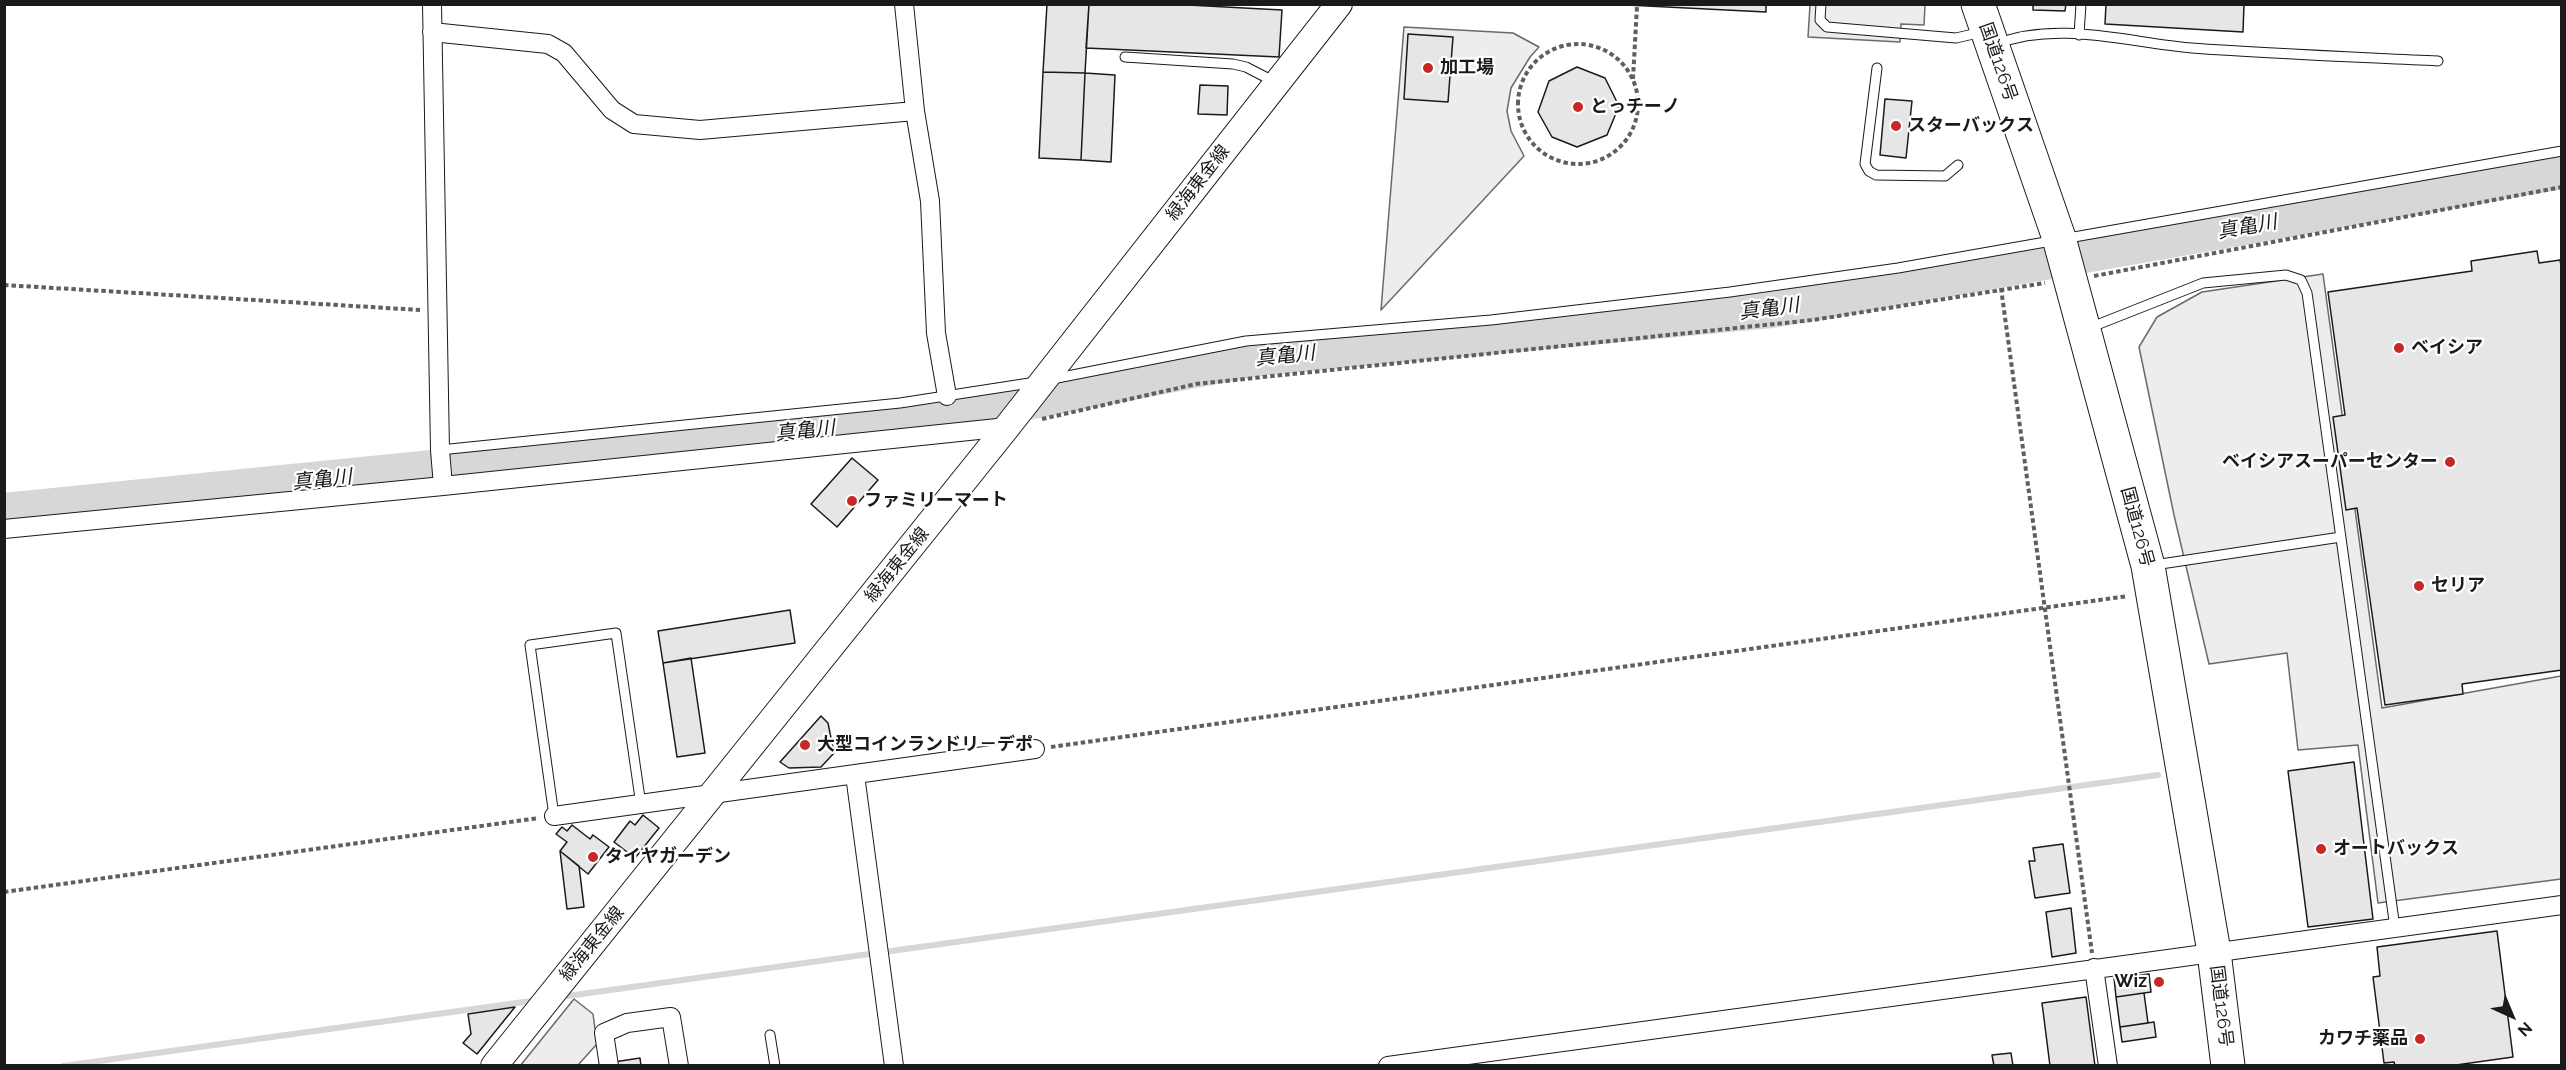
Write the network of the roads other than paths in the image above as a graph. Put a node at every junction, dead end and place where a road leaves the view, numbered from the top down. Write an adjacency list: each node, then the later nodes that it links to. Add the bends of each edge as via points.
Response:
1 (432, 4): 7 (street)
2 (904, 4): 13 (street)
3 (1339, 4): 12 (main road, 緑海東金線)
4 (1821, 4): 6 (lane, via 1820,20 1827,27 1956,38)
5 (2081, 4): 8 (lane)
6 (1986, 27): 8 (lane, via 2030,35); 16 (highway, 国道126号)
7 (432, 32): 13 (street, via 548,44 564,53 612,110 634,124 700,130); 21 (street)
8 (2079, 35): 10 (lane, via 2190,48)
9 (1125, 57): 12 (lane, via 1233,64)
10 (2439, 61)
11 (1877, 68): 15 (lane, via 1865,164 1869,171 1876,175 1945,176)
12 (1277, 83): 18 (main road, 緑海東金線)
13 (915, 111): 19 (street, via 930,201 936,333)
14 (2562, 151): 16 (lane)
15 (1958, 165)
16 (2059, 238): 17 (highway, 国道126号); 18 (lane, via 1898,268 1730,292 1491,320 1246,341)
17 (2085, 330): 24 (lane, via 2203,283 2286,275 2301,280 2307,293); 25 (highway, 国道126号)
18 (1043, 381): 19 (lane); 20 (main road, 緑海東金線)
19 (946, 396): 21 (lane, via 742,421)
20 (1007, 427): 22 (street); 28 (main road, 緑海東金線)
21 (440, 450): 22 (street)
22 (443, 486): 23 (street)
23 (4, 529)
24 (2341, 537): 25 (lane); 32 (lane)
25 (2150, 579): 33 (highway, 国道126号)
26 (1035, 749): 27 (street)
27 (855, 775): 28 (street); 40 (street)
28 (713, 795): 29 (street); 36 (main road, 緑海東金線)
29 (641, 805): 30 (street); 30 (lane, via 616,633 530,645)
30 (554, 816)
31 (2562, 905): 32 (street)
32 (2395, 928): 33 (street)
33 (2214, 952): 34 (street); 43 (highway, 国道126号)
34 (2094, 968): 41 (street); 42 (street)
35 (770, 1035): 39 (lane)
36 (494, 1065)
37 (609, 1065): 38 (street, via 604,1033 627,1023 671,1017)
38 (679, 1065)
39 (775, 1065)
40 (894, 1065)
41 (1388, 1065)
42 (2108, 1065)
43 (2228, 1065)

